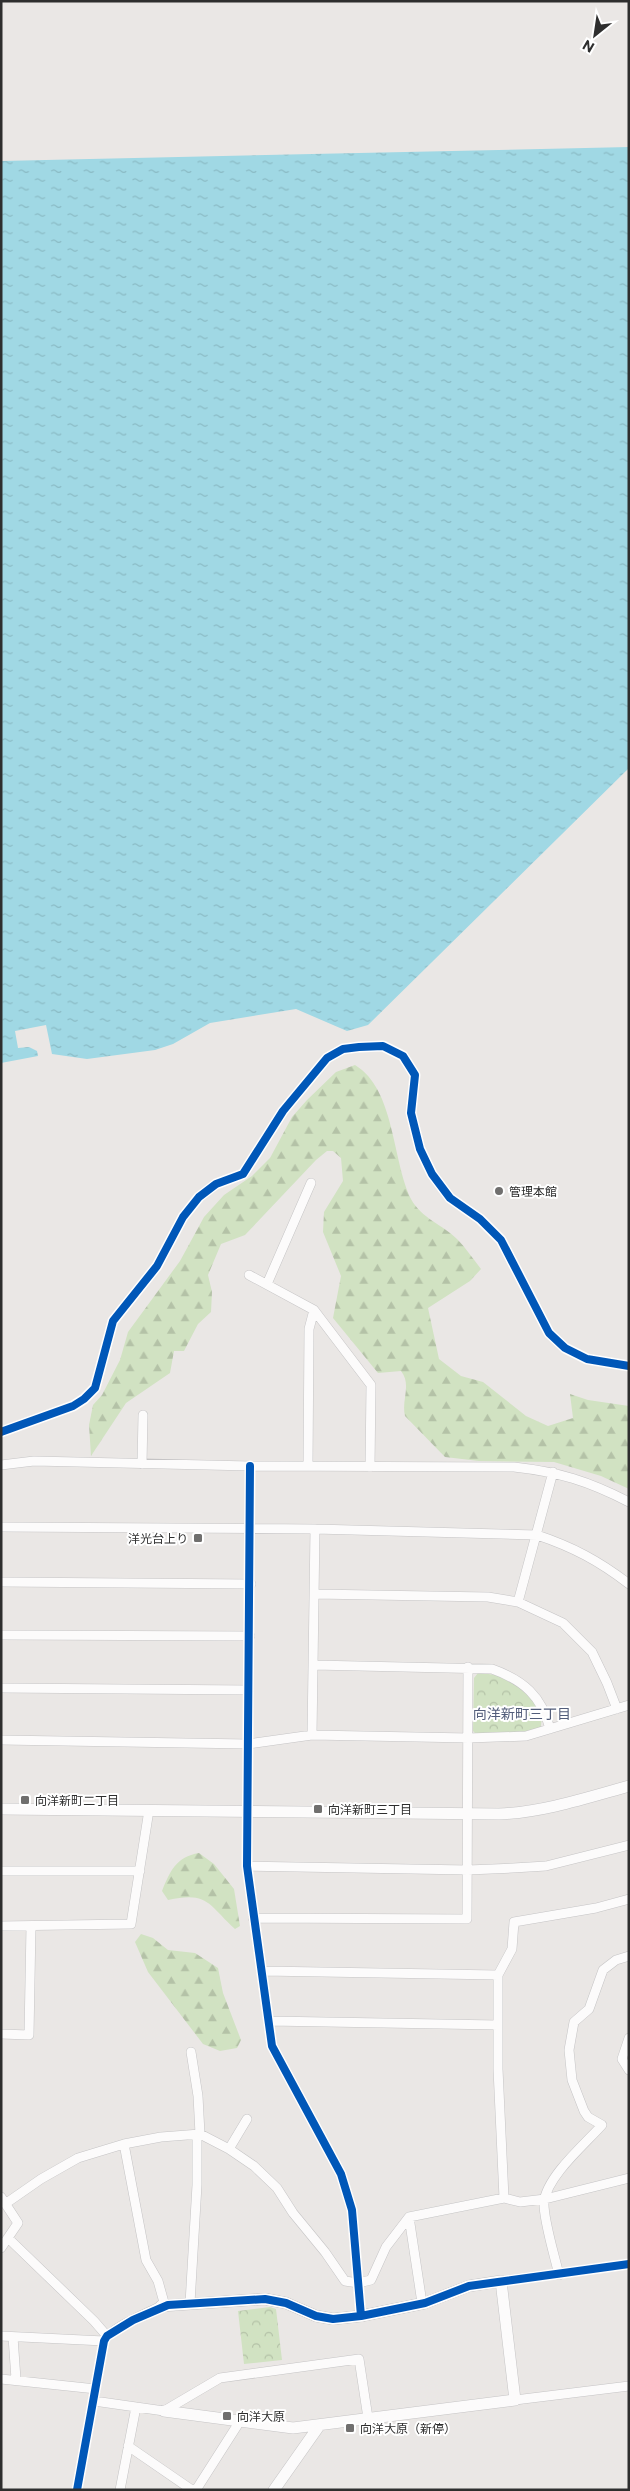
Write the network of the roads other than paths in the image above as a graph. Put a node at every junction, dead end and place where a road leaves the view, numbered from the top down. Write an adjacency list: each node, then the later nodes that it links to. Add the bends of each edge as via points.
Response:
1 (311, 1183): 3 (street)
2 (249, 1275): 3 (street)
3 (267, 1284): 4 (street)
4 (314, 1310): 11 (street, via 309,1329); 12 (street, via 371,1384)
5 (629, 1366): 7 (street, via 587,1359 565,1348 549,1333 501,1240 450,1198 432,1174 420,1149 412,1114 415,1075 403,1056 383,1046 359,1047 344,1049 327,1058 283,1111 243,1174 216,1184 199,1197 157,1266 113,1321 95,1388 73,1406)
6 (143, 1415): 8 (street)
7 (1, 1432)
8 (142, 1464): 9 (street, via 34,1461); 10 (street)
9 (1, 1465)
10 (250, 1466): 11 (street); 17 (street)
11 (308, 1466): 12 (street)
12 (370, 1467): 13 (street, via 514,1467)
13 (553, 1472): 14 (street, via 598,1485); 18 (street)
14 (629, 1502)
15 (1, 1527): 17 (street)
16 (315, 1528): 17 (street); 18 (street); 22 (street)
17 (251, 1529): 20 (street)
18 (537, 1535): 21 (street, via 598,1561); 23 (street)
19 (1, 1582): 20 (street)
20 (251, 1584): 25 (street)
21 (629, 1584)
22 (315, 1594): 23 (street, via 488,1596); 26 (street)
23 (518, 1602): 31 (street, via 563,1623 592,1652)
24 (1, 1635): 25 (street)
25 (250, 1636): 29 (street)
26 (314, 1665): 27 (street); 33 (street)
27 (468, 1667): 32 (street, via 492,1669 524,1684 541,1702); 34 (street)
28 (1, 1688): 29 (street)
29 (249, 1690): 36 (street)
30 (629, 1705): 31 (street)
31 (616, 1709): 32 (street)
32 (550, 1728): 34 (street, via 526,1736)
33 (312, 1735): 34 (street); 36 (street)
34 (469, 1738): 41 (street)
35 (1, 1740): 36 (street)
36 (248, 1744): 40 (street)
37 (629, 1786): 41 (street, via 525,1812)
38 (1, 1809): 39 (street)
39 (149, 1810): 40 (street); 46 (street)
40 (248, 1811): 41 (street); 43 (street)
41 (469, 1813): 44 (street)
42 (629, 1846): 44 (street, via 546,1866)
43 (247, 1866): 44 (street); 48 (street)
44 (468, 1870): 48 (street, via 467,1920)
45 (1, 1871): 46 (street)
46 (140, 1871): 50 (street, via 132,1924)
47 (629, 1899): 53 (street, via 514,1922 512,1949)
48 (253, 1918): 52 (street)
49 (1, 1926): 50 (street)
50 (31, 1926): 56 (street, via 28,2035)
51 (629, 1956): 66 (street, via 616,1960 603,1970 589,2008 574,2022 569,2050 572,2080 584,2111 602,2125 561,2170)
52 (263, 1971): 53 (street); 54 (street)
53 (498, 1975): 55 (street)
54 (269, 2021): 55 (street); 74 (street, via 272,2046 341,2174 352,2210)
55 (498, 2026): 65 (street)
56 (1, 2034)
57 (629, 2038): 59 (street, via 622,2059)
58 (191, 2052): 61 (street, via 198,2096)
59 (629, 2070)
60 (247, 2119): 63 (street)
61 (198, 2134): 62 (street); 63 (street); 75 (street)
62 (124, 2144): 67 (street, via 78,2158); 77 (street, via 146,2260 158,2281)
63 (229, 2149): 74 (street, via 254,2166 277,2188 345,2281)
64 (629, 2178): 66 (street)
65 (504, 2198): 66 (street, via 520,2202); 68 (street)
66 (544, 2199): 72 (street)
67 (3, 2200): 69 (street, via 18,2223)
68 (408, 2217): 74 (street, via 386,2248 371,2280); 76 (street)
69 (8, 2238): 70 (street); 81 (street, via 94,2321)
70 (1, 2248)
71 (629, 2264): 72 (street)
72 (559, 2275): 73 (street)
73 (500, 2282): 76 (street, via 469,2286); 86 (street)
74 (358, 2284): 78 (street)
75 (190, 2303): 77 (street); 78 (street, via 265,2299 286,2303 316,2316 333,2319)
76 (422, 2303): 78 (street)
77 (163, 2306): 81 (street)
78 (361, 2316)
79 (1, 2336): 80 (street)
80 (13, 2337): 81 (street); 83 (street)
81 (106, 2339): 85 (street)
82 (1, 2379): 83 (street)
83 (16, 2379): 85 (street)
84 (629, 2386): 86 (street)
85 (96, 2389): 87 (street)
86 (515, 2400): 90 (street)
87 (94, 2401): 88 (street); 94 (street)
88 (136, 2407): 89 (street); 93 (street)
89 (164, 2411): 90 (street, via 220,2378 359,2359); 91 (street)
90 (368, 2418): 92 (street)
91 (240, 2421): 92 (street, via 292,2428); 97 (street)
92 (319, 2426): 98 (street)
93 (128, 2446): 95 (street); 96 (street)
94 (77, 2490)
95 (120, 2490)
96 (192, 2490)
97 (196, 2490)
98 (274, 2490)

